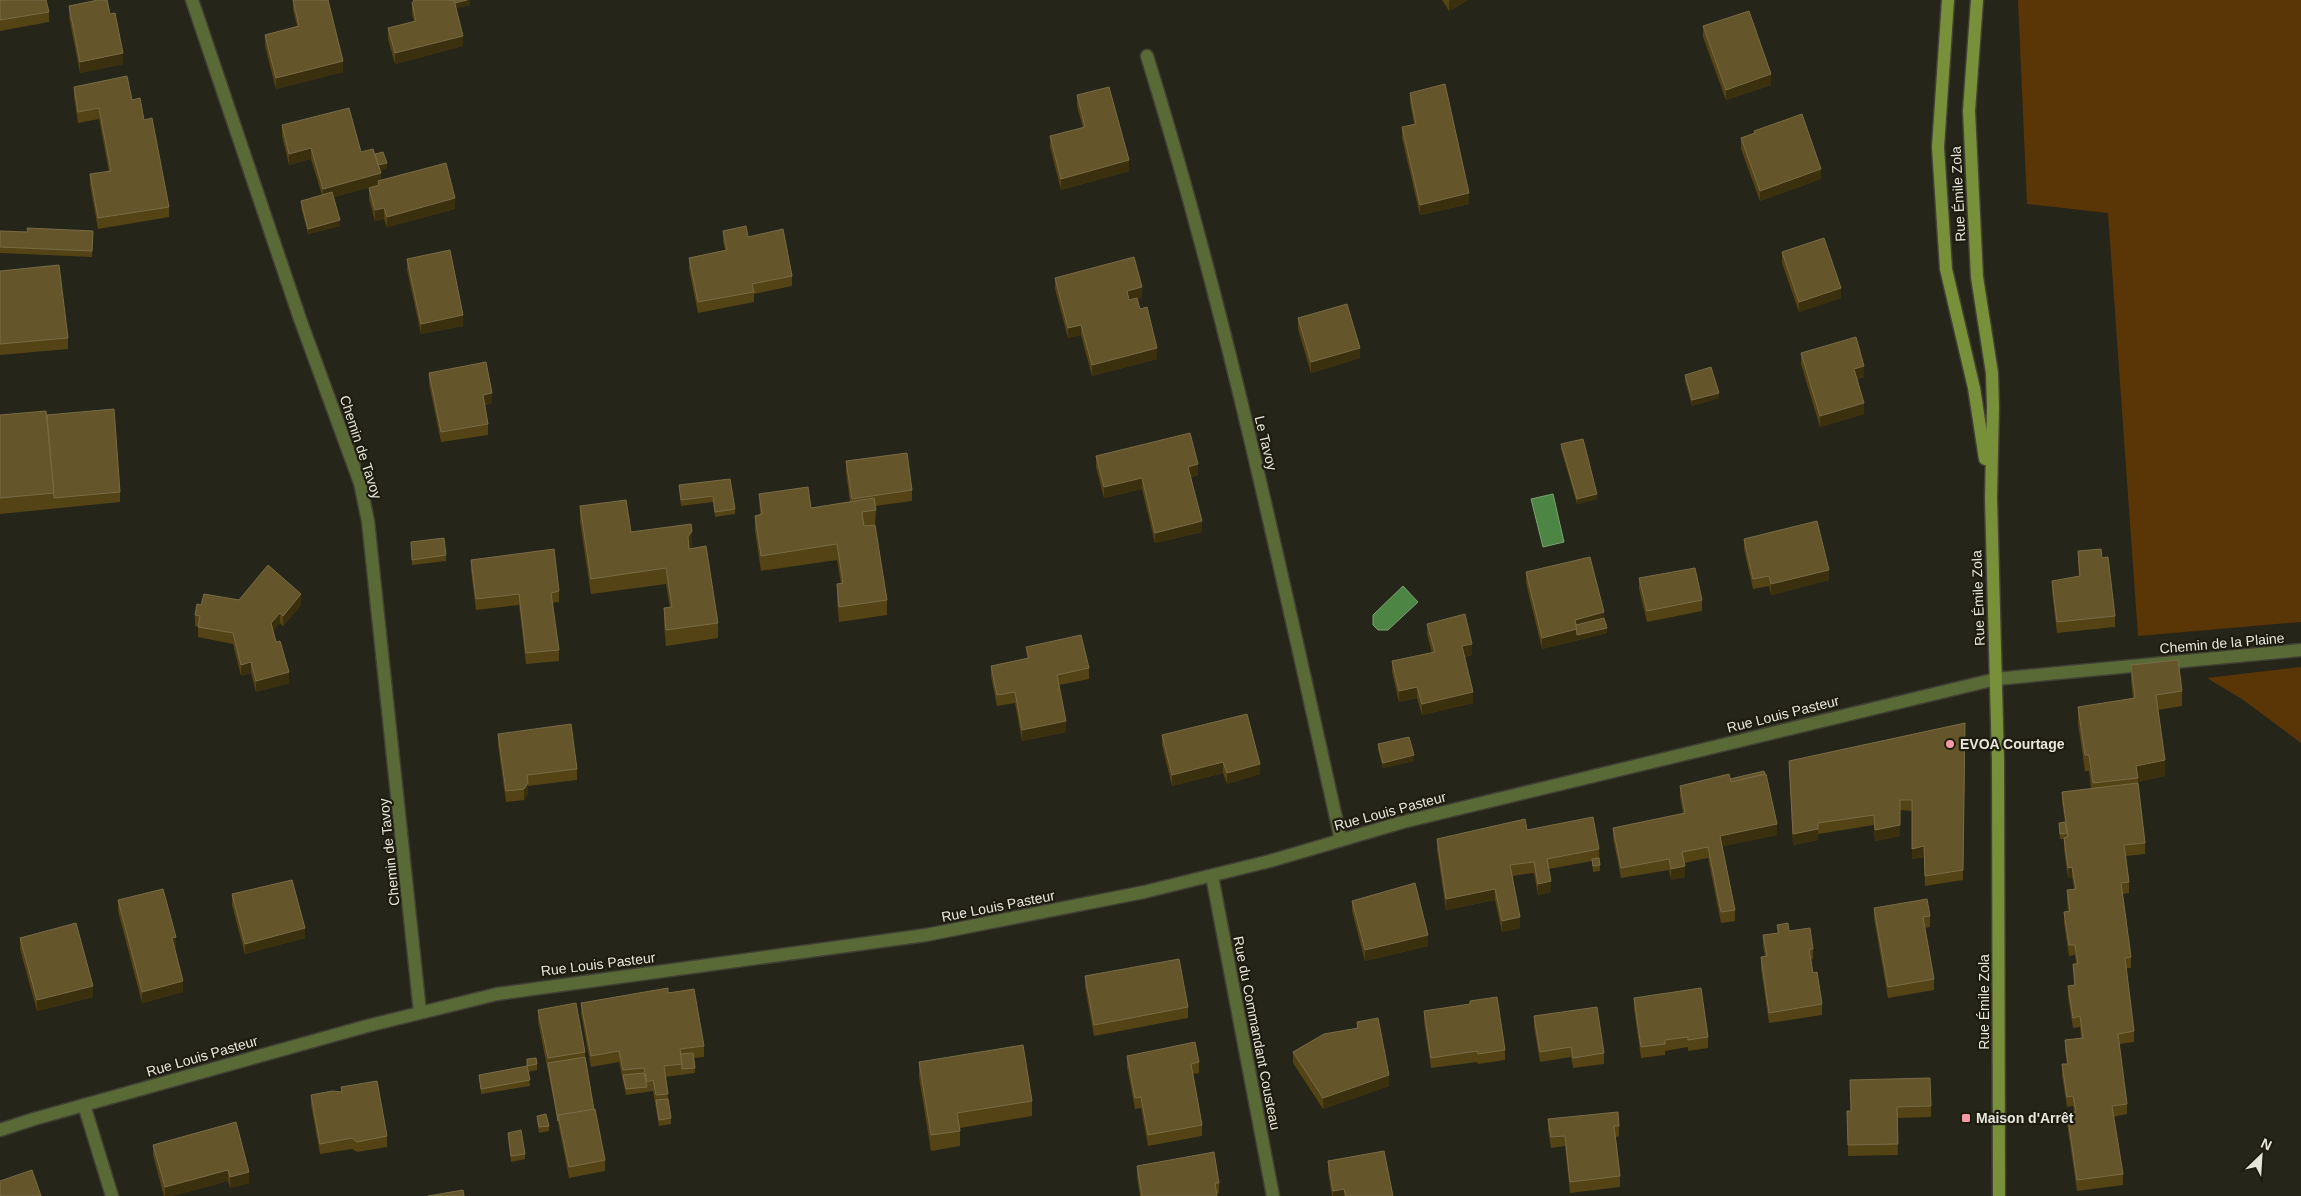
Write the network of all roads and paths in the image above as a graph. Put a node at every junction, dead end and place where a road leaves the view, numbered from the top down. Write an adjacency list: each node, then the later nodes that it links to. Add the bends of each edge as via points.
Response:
1 (192, 0): 10 (street, Chemin de Tavoy, via 300,319 360,483 371,550)
2 (1948, 0): 5 (main road, via 1938,147 1946,269 1974,388)
3 (1977, 0): 5 (main road, Rue Émile Zola, via 1969,111 1978,277 1992,373)
4 (1147, 56): 8 (street, Le Tavoy, via 1213,288)
5 (1991, 498): 7 (main road, Rue Émile Zola)
6 (2301, 650): 7 (street, Chemin de la Plaine)
7 (1996, 679): 8 (street, Rue Louis Pasteur, via 1432,814); 15 (main road, Rue Émile Zola)
8 (1341, 840): 9 (street, Rue Louis Pasteur)
9 (1212, 876): 10 (street, Rue Louis Pasteur, via 926,935 528,988); 14 (street, Rue du Commandant Cousteau)
10 (420, 1012): 11 (street, Rue Louis Pasteur)
11 (84, 1105): 12 (street, Rue Louis Pasteur); 13 (street)
12 (0, 1130)
13 (112, 1196)
14 (1272, 1196)
15 (2000, 1196)

